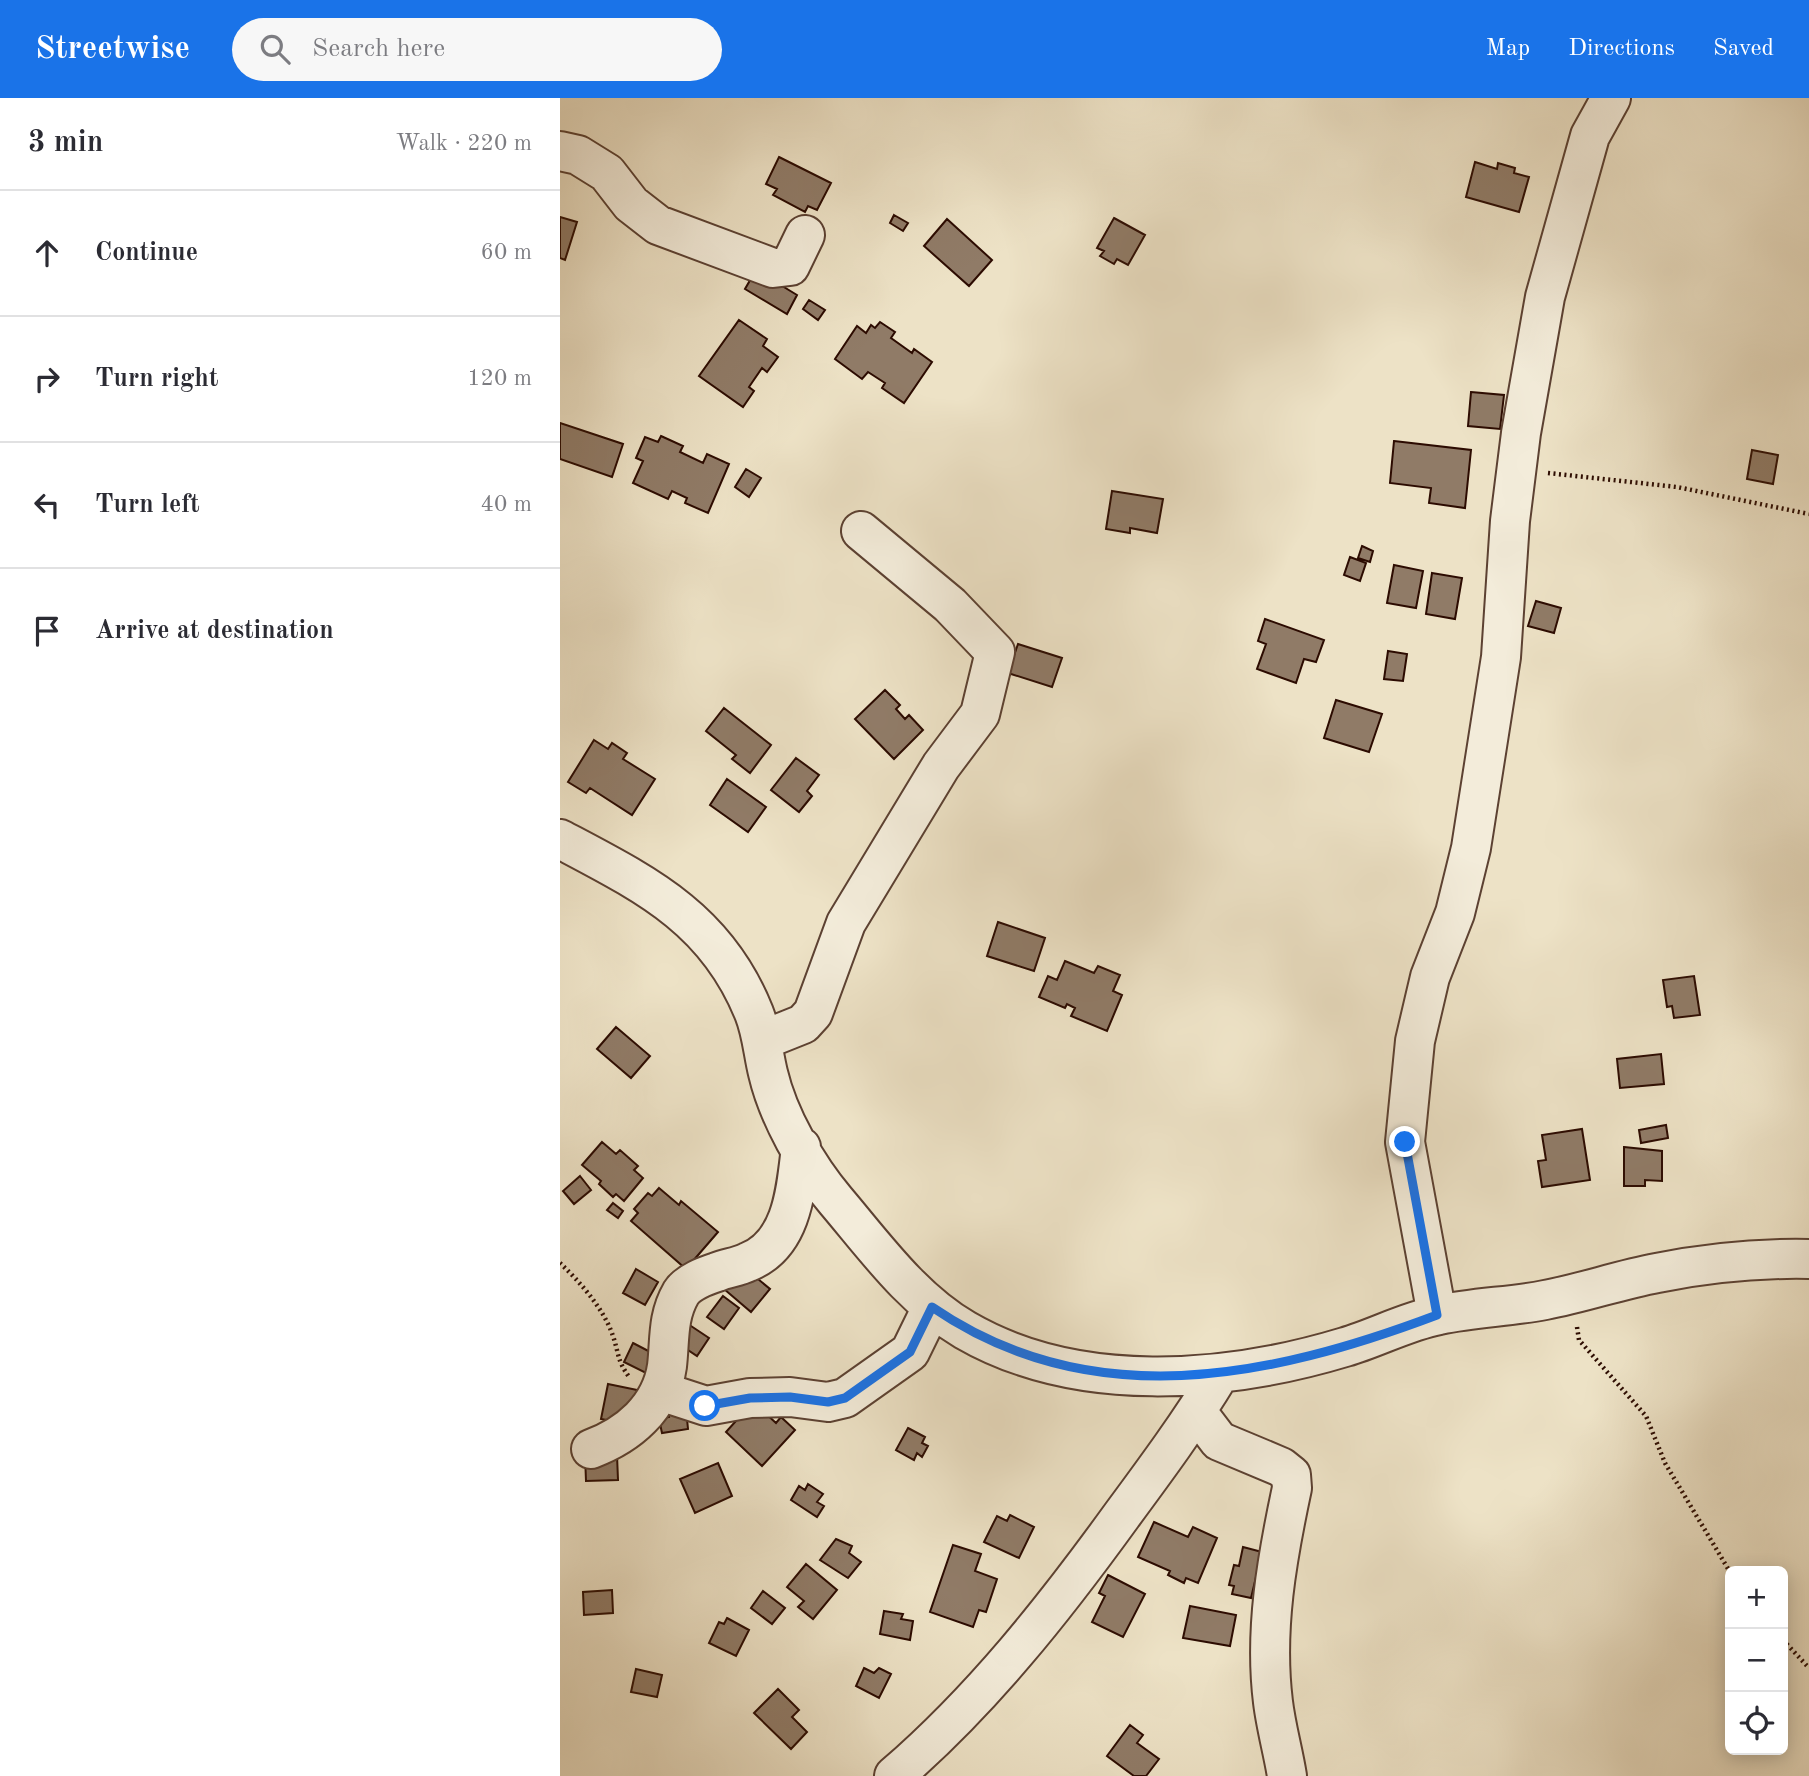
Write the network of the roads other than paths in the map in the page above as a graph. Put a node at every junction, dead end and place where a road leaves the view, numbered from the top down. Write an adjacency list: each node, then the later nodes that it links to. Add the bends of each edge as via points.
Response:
1 (1611, 98): 10 (street, via 1590,136 1545,297 1518,463 1501,657 1471,848 1455,913 1430,976 1415,1041 1405,1142)
2 (560, 151): 3 (street, via 578,155 607,173 631,204 658,225 773,268 790,266)
3 (805, 236)
4 (861, 531): 6 (street, via 950,605 995,652 980,714 941,766 846,923 813,1013 796,1028)
5 (560, 839): 6 (street, via 651,887 686,914 736,979)
6 (763, 1040): 7 (street, via 775,1097)
7 (802, 1147): 9 (street, via 830,1194); 12 (street, via 795,1197 786,1224 770,1248 749,1262 700,1278 682,1291 672,1313)
8 (1809, 1259): 10 (street, via 1696,1266 1572,1295)
9 (932, 1307): 11 (street, via 966,1331 1049,1362 1130,1375); 12 (street, via 910,1352 845,1398 828,1402 750,1398 705,1406)
10 (1437, 1315): 11 (street, via 1347,1347)
11 (1219, 1375): 13 (street)
12 (660, 1391): 14 (street, via 641,1418 618,1438)
13 (1197, 1412): 15 (street, via 1070,1587 963,1713); 16 (street, via 1219,1441 1291,1475 1275,1570 1272,1630 1273,1701)
14 (591, 1448)
15 (894, 1776)
16 (1287, 1776)

